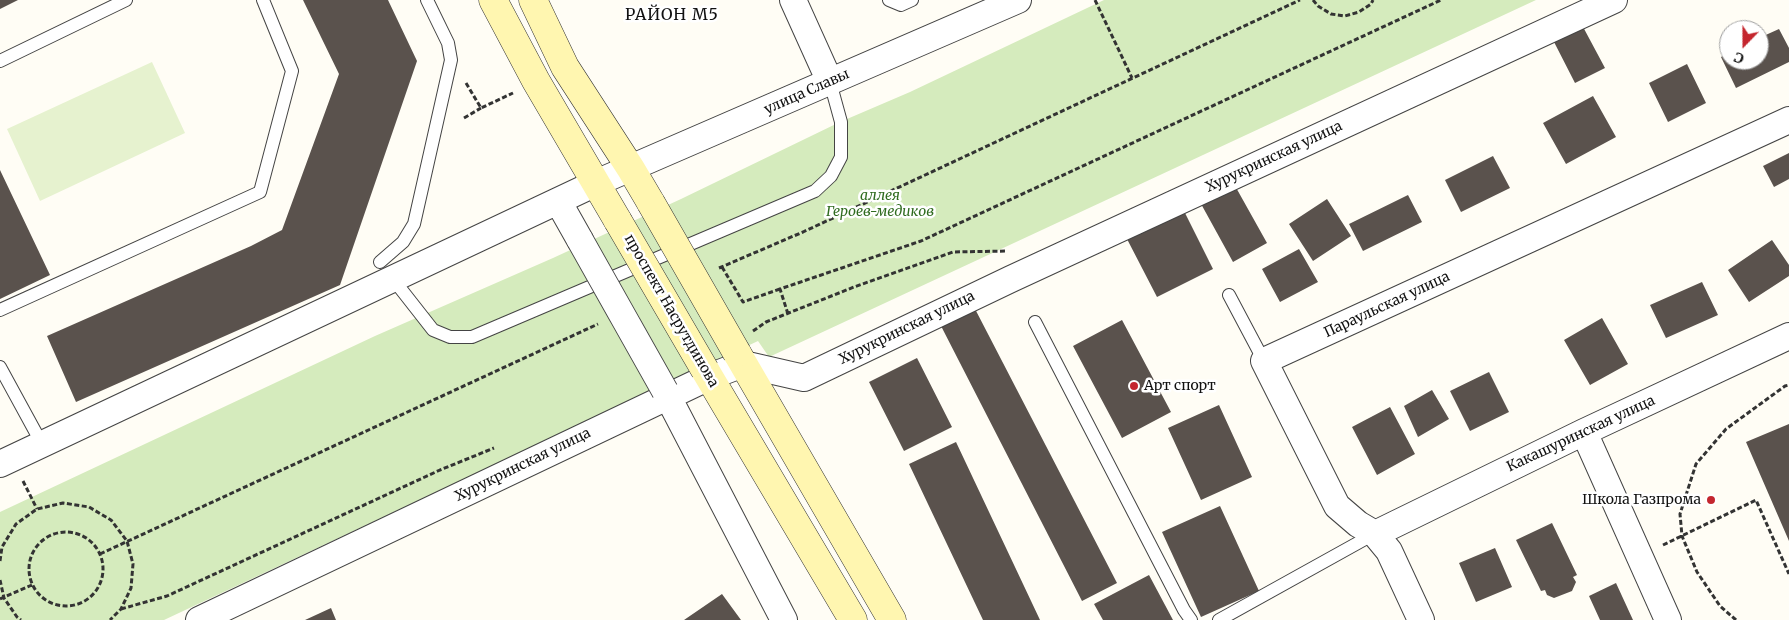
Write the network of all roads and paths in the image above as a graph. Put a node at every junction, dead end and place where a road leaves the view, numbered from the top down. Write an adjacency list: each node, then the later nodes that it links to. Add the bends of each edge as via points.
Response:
1 (126, 0): 15 (lane)
2 (263, 0): 29 (lane, via 292,71 260,192)
3 (427, 0): 26 (lane, via 448,43 450,60 414,224)
4 (493, 0): 22 (main road, проспект Насрутдинова, via 536,82)
5 (532, 0): 21 (main road, via 566,67)
6 (793, 0): 17 (street)
7 (889, 0): 8 (lane, via 901,5)
8 (912, 0)
9 (1018, 0): 17 (street, улица Славы)
10 (1095, 0): 16 (path)
11 (1313, 0): 12 (path, via 1331,14 1345,16 1359,12)
12 (1373, 0)
13 (1441, 0): 27 (path, via 921,241)
14 (1614, 0): 34 (street, Хурукринская улица, via 995,286 804,378)
15 (0, 61)
16 (1132, 78)
17 (830, 82): 21 (street, улица Славы); 26 (lane, via 840,122 841,158 831,176 815,191 472,337 450,337 433,330)
18 (481, 108): 19 (path)
19 (464, 118)
20 (1789, 120): 35 (street, Параульская улица)
21 (631, 169): 22 (street, улица Славы); 34 (main road, bridge)
22 (596, 183): 23 (street, улица Славы); 37 (main road, проспект Насрутдинова, bridge)
23 (558, 201): 26 (street, улица Славы); 39 (street, bridge)
24 (1013, 251): 30 (path, via 953,252)
25 (722, 267): 27 (path, via 743,302)
26 (386, 270): 41 (street, улица Славы)
27 (780, 289): 30 (path)
28 (1229, 295): 35 (lane)
29 (0, 310)
30 (788, 314): 31 (path)
31 (766, 322)
32 (1035, 322): 60 (lane)
33 (1789, 336): 40 (street, Какашуринская улица)
34 (740, 359): 37 (street, Хурукринская улица); 59 (main road)
35 (1264, 361): 44 (street, via 1337,506)
36 (0, 367): 41 (lane)
37 (707, 374): 39 (street, Хурукринская улица); 58 (main road, проспект Насрутдинова)
38 (1789, 385): 45 (path, via 1726,429 1696,464 1680,514)
39 (666, 394): 56 (street, Хурукринская улица); 57 (street)
40 (1584, 432): 44 (street, Какашуринская улица); 46 (street)
41 (42, 444): 43 (street, улица Славы)
42 (503, 444): 53 (path, via 167,596)
43 (0, 464)
44 (1374, 534): 61 (lane); 62 (street, via 1389,551)
45 (1682, 536): 46 (path); 48 (path, via 1756,500); 64 (path, via 1697,572 1720,606)
46 (1640, 557): 63 (street)
47 (0, 561): 53 (path, via 2,547 16,524 37,509 62,503 88,507 111,520 126,542 133,564 131,588)
48 (1789, 574)
49 (0, 580): 51 (path)
50 (32, 585): 50 (path, via 40,597 53,604 67,607 82,603 101,582 100,554 91,541 78,534 63,532 49,535 37,544 30,557 28,571); 51 (path)
51 (4, 598): 52 (path); 54 (path)
52 (0, 600)
53 (121, 609): 55 (path)
54 (21, 620)
55 (110, 620)
56 (199, 620)
57 (784, 620)
58 (853, 620)
59 (892, 620)
60 (1191, 620)
61 (1219, 620)
62 (1422, 620)
63 (1668, 620)
64 (1736, 620)

